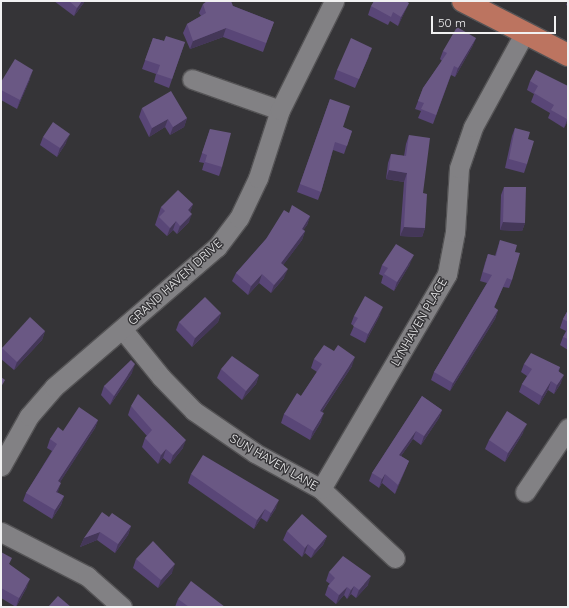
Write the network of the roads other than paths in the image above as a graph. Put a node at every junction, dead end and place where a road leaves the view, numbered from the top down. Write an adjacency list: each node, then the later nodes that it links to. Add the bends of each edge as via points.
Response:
1 (334, 1): 6 (street, GRAND HAVEN DRIVE)
2 (463, 1): 3 (main road)
3 (525, 32): 4 (main road); 10 (street, LYNHAVEN PLACE, via 473,127 459,168 455,232 447,274)
4 (568, 55)
5 (192, 79): 6 (street)
6 (280, 110): 7 (street, GRAND HAVEN DRIVE, via 258,178 240,218 217,247)
7 (123, 330): 9 (street, GRAND HAVEN DRIVE, via 54,387 29,416); 10 (street, SUN HAVEN LANE, via 161,377 194,410 255,453)
8 (568, 428): 11 (street)
9 (1, 466)
10 (321, 489): 13 (street, SUN HAVEN LANE)
11 (525, 492)
12 (1, 532): 14 (street, via 87,576)
13 (395, 558)
14 (122, 607)

